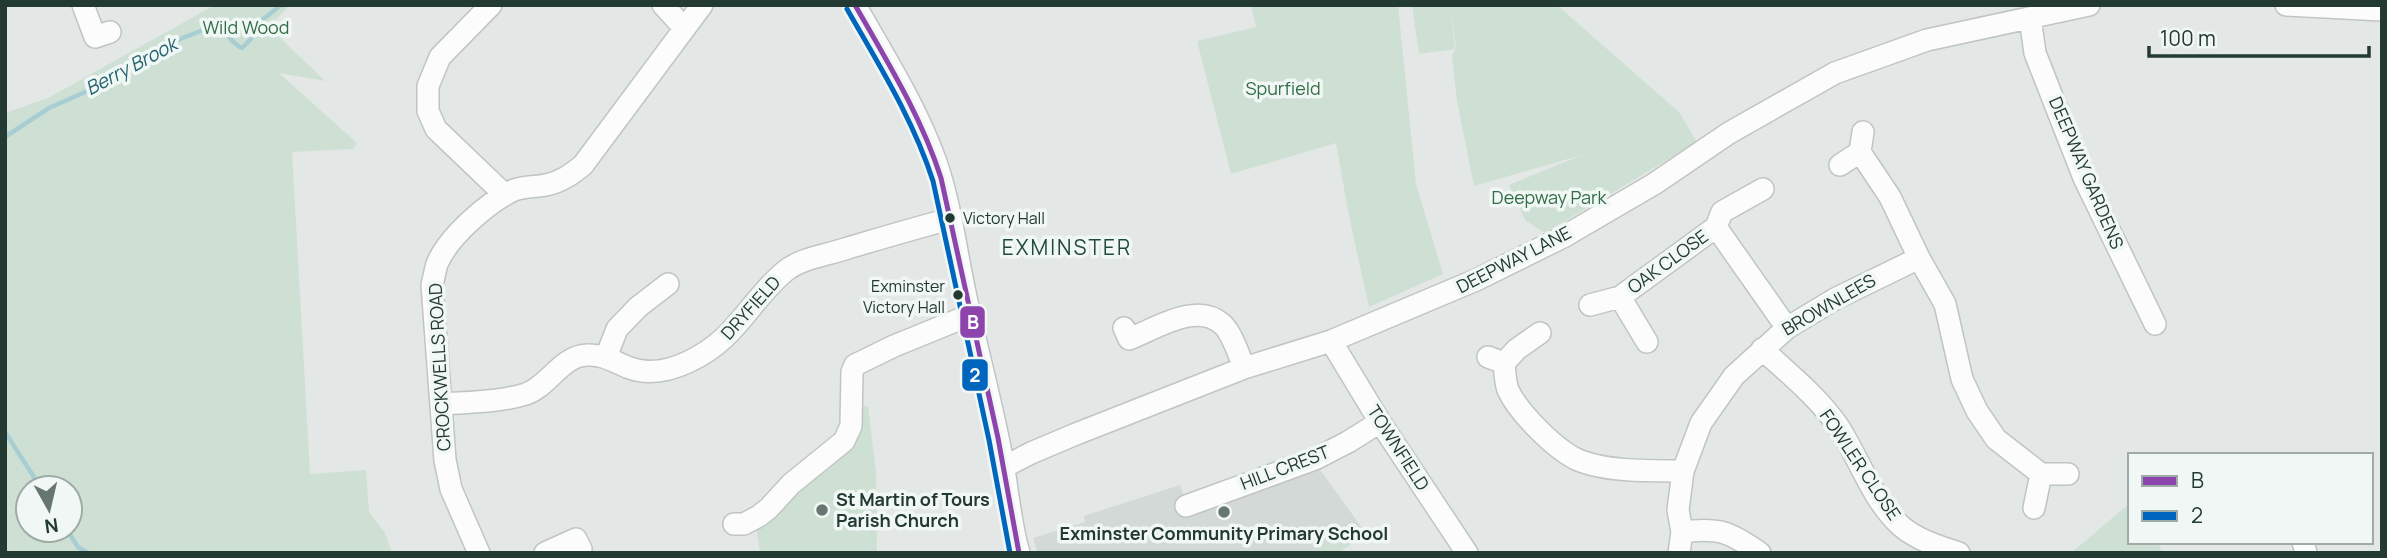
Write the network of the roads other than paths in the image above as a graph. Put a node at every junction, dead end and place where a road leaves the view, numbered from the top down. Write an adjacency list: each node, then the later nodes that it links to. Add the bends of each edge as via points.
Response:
1 (83, 5): 11 (street)
2 (491, 5): 14 (street, via 440,57 428,86 428,111 436,129)
3 (663, 5): 10 (street)
4 (702, 5): 10 (street, CROCKWELLS ROAD)
5 (855, 5): 15 (street, via 927,140)
6 (2089, 5): 9 (street, DEEPWAY LANE)
7 (2286, 5): 8 (street)
8 (2382, 10)
9 (2030, 18): 22 (street, DEEPWAY GARDENS, via 2035,53 2084,178); 26 (street, DEEPWAY LANE, via 1927,40 1835,73 1564,236 1460,288)
10 (684, 28): 14 (street, CROCKWELLS ROAD, via 583,165 549,184)
11 (94, 37)
12 (1840, 165): 17 (street, via 1861,142)
13 (1763, 189): 16 (street, OAK CLOSE, via 1722,212)
14 (505, 195): 31 (street, CROCKWELLS ROAD, via 452,241 437,264 432,285)
15 (950, 219): 21 (street); 29 (street, DRYFIELD, via 793,266 731,333 672,369 643,371)
16 (1716, 227): 19 (street, OAK CLOSE); 23 (street, OAK CLOSE)
17 (1919, 258): 23 (street, BROWNLEES); 35 (street, via 1945,304 1962,379 1977,411 1996,439)
18 (667, 284): 29 (street, via 617,329)
19 (1620, 297): 20 (street, OAK CLOSE); 27 (street, OAK CLOSE)
20 (1590, 305)
21 (970, 315): 33 (street); 39 (street, via 855,365 851,426 844,441 759,516)
22 (2155, 324)
23 (1787, 328): 28 (street, BROWNLEES)
24 (1540, 332): 34 (street, via 1496,360 1523,414 1576,459 1631,471)
25 (1129, 339): 30 (street, via 1188,315 1208,315 1224,325)
26 (1331, 341): 30 (street, DEEPWAY LANE); 32 (street, TOWNFIELD)
27 (1647, 342)
28 (1762, 349): 34 (street, BROWNLEES, via 1734,376 1701,423); 42 (street, FOWLER CLOSE, via 1837,425 1882,503)
29 (606, 357): 31 (street, DRYFIELD, via 584,355 568,360 528,393)
30 (1244, 369): 33 (street, DEEPWAY LANE)
31 (442, 404): 43 (street, CROCKWELLS ROAD, via 451,489)
32 (1380, 422): 37 (street, HILL CREST, via 1315,458); 46 (street, TOWNFIELD)
33 (1004, 467): 45 (street)
34 (1683, 471): 41 (street, BROWNLEES)
35 (2041, 474): 36 (street); 38 (street)
36 (2068, 474)
37 (1186, 506)
38 (2034, 508)
39 (734, 524)
40 (576, 539): 44 (street)
41 (1680, 542): 47 (street, via 1707,528 1736,536)
42 (1931, 549): 48 (street, FOWLER CLOSE)
43 (479, 553)
44 (545, 553)
45 (1019, 553)
46 (1467, 553)
47 (1760, 553)
48 (1959, 553)

